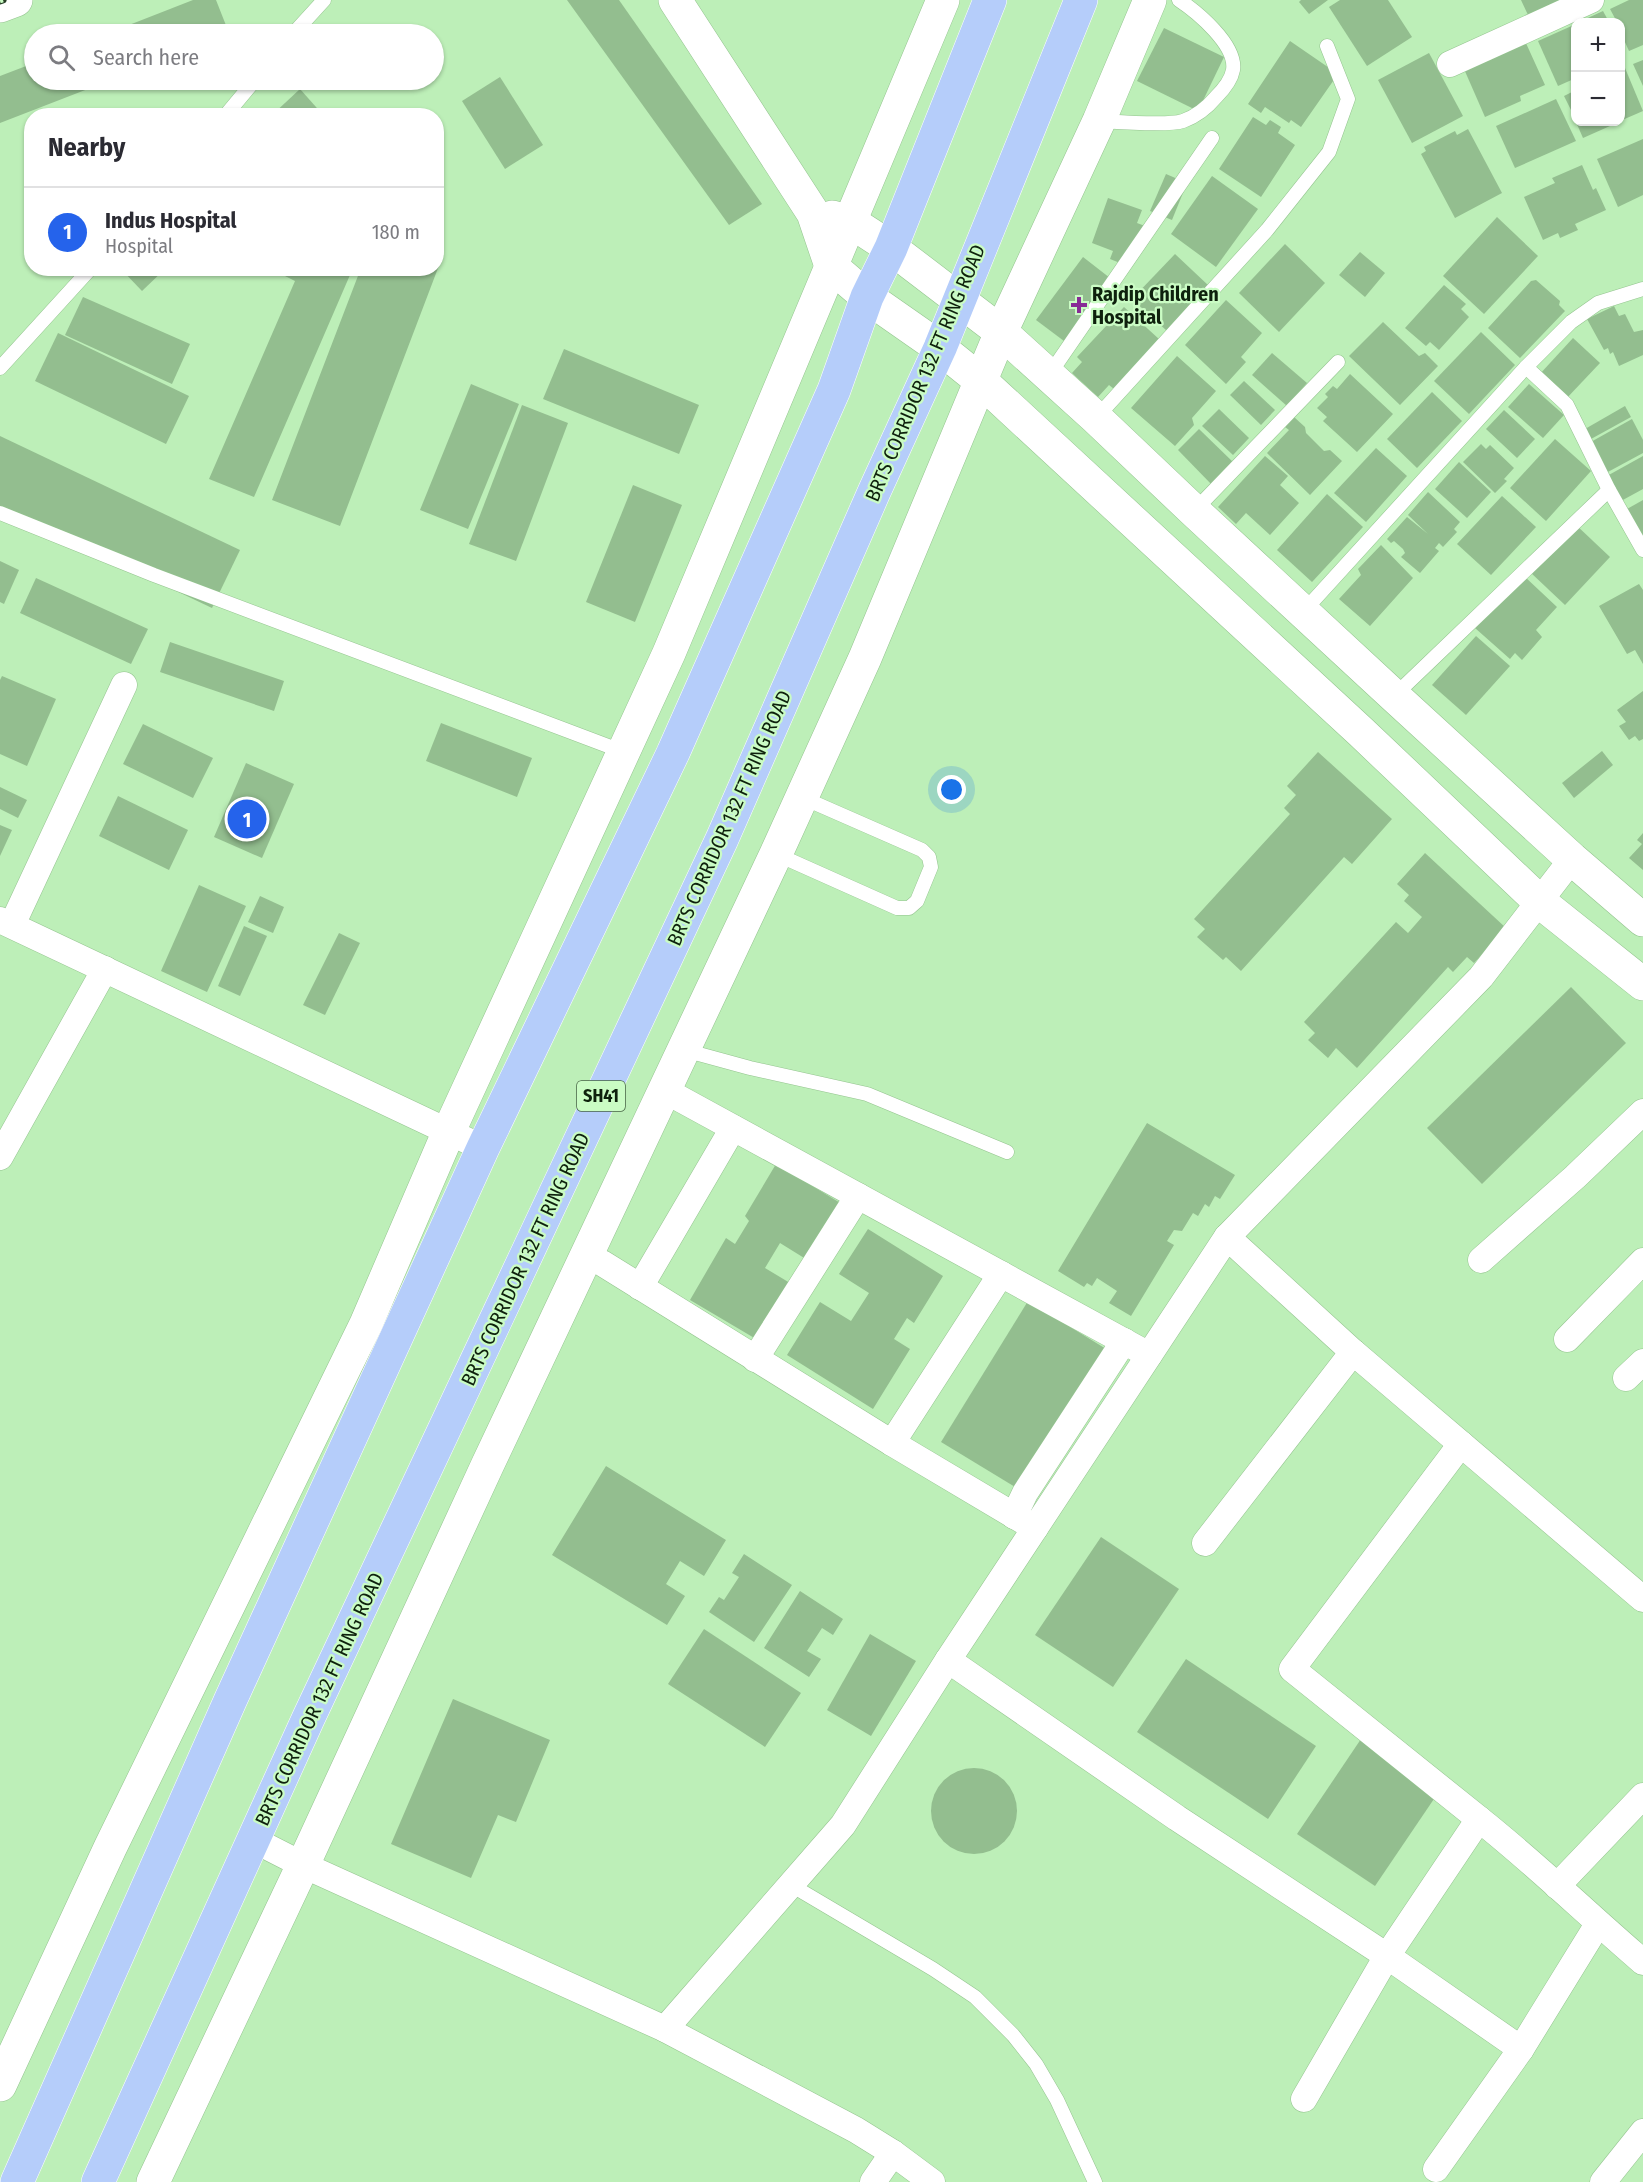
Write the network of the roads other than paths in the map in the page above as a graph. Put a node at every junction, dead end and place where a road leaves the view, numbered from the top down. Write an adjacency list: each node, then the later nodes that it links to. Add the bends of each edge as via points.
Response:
1 (16, 0): 10 (street)
2 (324, 0): 11 (lane)
3 (675, 0): 18 (street)
4 (943, 0): 19 (street)
5 (990, 0): 20 (main road)
6 (1081, 0): 25 (main road, BRTS CORRIDOR 132 FT RING ROAD / SH41)
7 (1150, 0): 16 (street)
8 (1179, 0): 16 (lane, via 1208,21 1222,39 1234,69 1228,83 1200,114 1180,122)
9 (1591, 0): 13 (street)
10 (0, 6)
11 (302, 24)
12 (1327, 46): 33 (lane, via 1348,99 1329,152 1267,230)
13 (1450, 64)
14 (247, 90): 15 (lane)
15 (232, 108)
16 (1099, 121): 26 (street)
17 (1212, 138): 31 (lane)
18 (813, 213): 19 (street); 21 (street)
19 (851, 222): 20 (street); 21 (street)
20 (891, 248): 24 (main road); 25 (street)
21 (831, 266): 24 (street); 41 (street)
22 (84, 276): 30 (lane)
23 (1643, 289): 29 (lane, via 1598,303 1571,322)
24 (867, 297): 27 (street); 55 (main road, via 834,390 673,753)
25 (958, 300): 26 (street); 27 (main road, BRTS CORRIDOR 132 FT RING ROAD / SH41)
26 (1001, 332): 31 (street); 32 (street)
27 (940, 348): 32 (street); 78 (main road, BRTS CORRIDOR 132 FT RING ROAD / SH41, via 722,839)
28 (1338, 362): 35 (lane)
29 (1527, 366): 34 (lane, via 1567,405); 38 (lane)
30 (0, 368)
31 (1049, 375): 33 (street)
32 (981, 381): 42 (street, via 865,658); 45 (street)
33 (1096, 418): 35 (street)
34 (1609, 490): 37 (lane); 40 (lane)
35 (1194, 511): 38 (street)
36 (0, 513): 41 (lane)
37 (1643, 550)
38 (1303, 612): 40 (street)
39 (124, 685): 47 (street)
40 (1394, 696): 44 (street)
41 (624, 752): 54 (street)
42 (801, 797): 43 (street); 43 (lane, via 922,850 931,867 917,901 909,908 897,908)
43 (776, 854): 50 (street)
44 (1572, 859): 45 (street); 46 (street)
45 (1540, 902): 49 (street); 59 (street, via 1481,977)
46 (1643, 920)
47 (6, 923): 48 (street)
48 (105, 969): 54 (street); 57 (street)
49 (1643, 984)
50 (682, 1050): 51 (street); 56 (lane, via 867,1094)
51 (664, 1090): 53 (street); 79 (street)
52 (1643, 1112): 60 (street)
53 (733, 1128): 58 (street); 64 (street)
54 (449, 1131): 55 (street); 87 (street, via 366,1324 110,1848)
55 (483, 1148): 92 (main road, via 230,1701)
56 (1007, 1152)
57 (0, 1157)
58 (858, 1196): 63 (street); 69 (street)
59 (1227, 1237): 67 (street); 68 (street)
60 (1481, 1260)
61 (1643, 1261): 65 (street)
62 (602, 1263): 64 (street)
63 (1001, 1274): 66 (street); 70 (street)
64 (640, 1287): 69 (street)
65 (1567, 1339)
66 (1124, 1341): 68 (street); 72 (street, via 1026,1493)
67 (1353, 1352): 71 (street); 73 (street)
68 (1149, 1355): 72 (street)
69 (755, 1359): 70 (street)
70 (892, 1443): 72 (street)
71 (1461, 1444): 74 (street); 77 (street, via 1293,1669)
72 (1025, 1522): 75 (street)
73 (1204, 1543)
74 (1643, 1599)
75 (948, 1660): 80 (street, via 843,1825); 83 (street, via 1177,1818)
76 (1643, 1796): 81 (street)
77 (1479, 1819): 81 (street); 83 (street)
78 (254, 1840): 79 (street); 93 (main road, BRTS CORRIDOR 132 FT RING ROAD / SH41)
79 (303, 1865): 85 (street); 94 (street)
80 (791, 1885): 85 (street); 97 (lane, via 975,1997 1036,2064 1058,2100)
81 (1557, 1886): 82 (street)
82 (1598, 1924): 84 (street); 86 (street)
83 (1388, 1956): 86 (street); 88 (street)
84 (1643, 1962)
85 (665, 2029): 90 (street)
86 (1521, 2049): 91 (street)
87 (0, 2085)
88 (1304, 2098)
89 (1640, 2143): 98 (street)
90 (893, 2152): 95 (street); 96 (street)
91 (1436, 2169)
92 (17, 2182)
93 (98, 2182)
94 (153, 2182)
95 (873, 2182)
96 (932, 2182)
97 (1095, 2182)
98 (1603, 2182)

